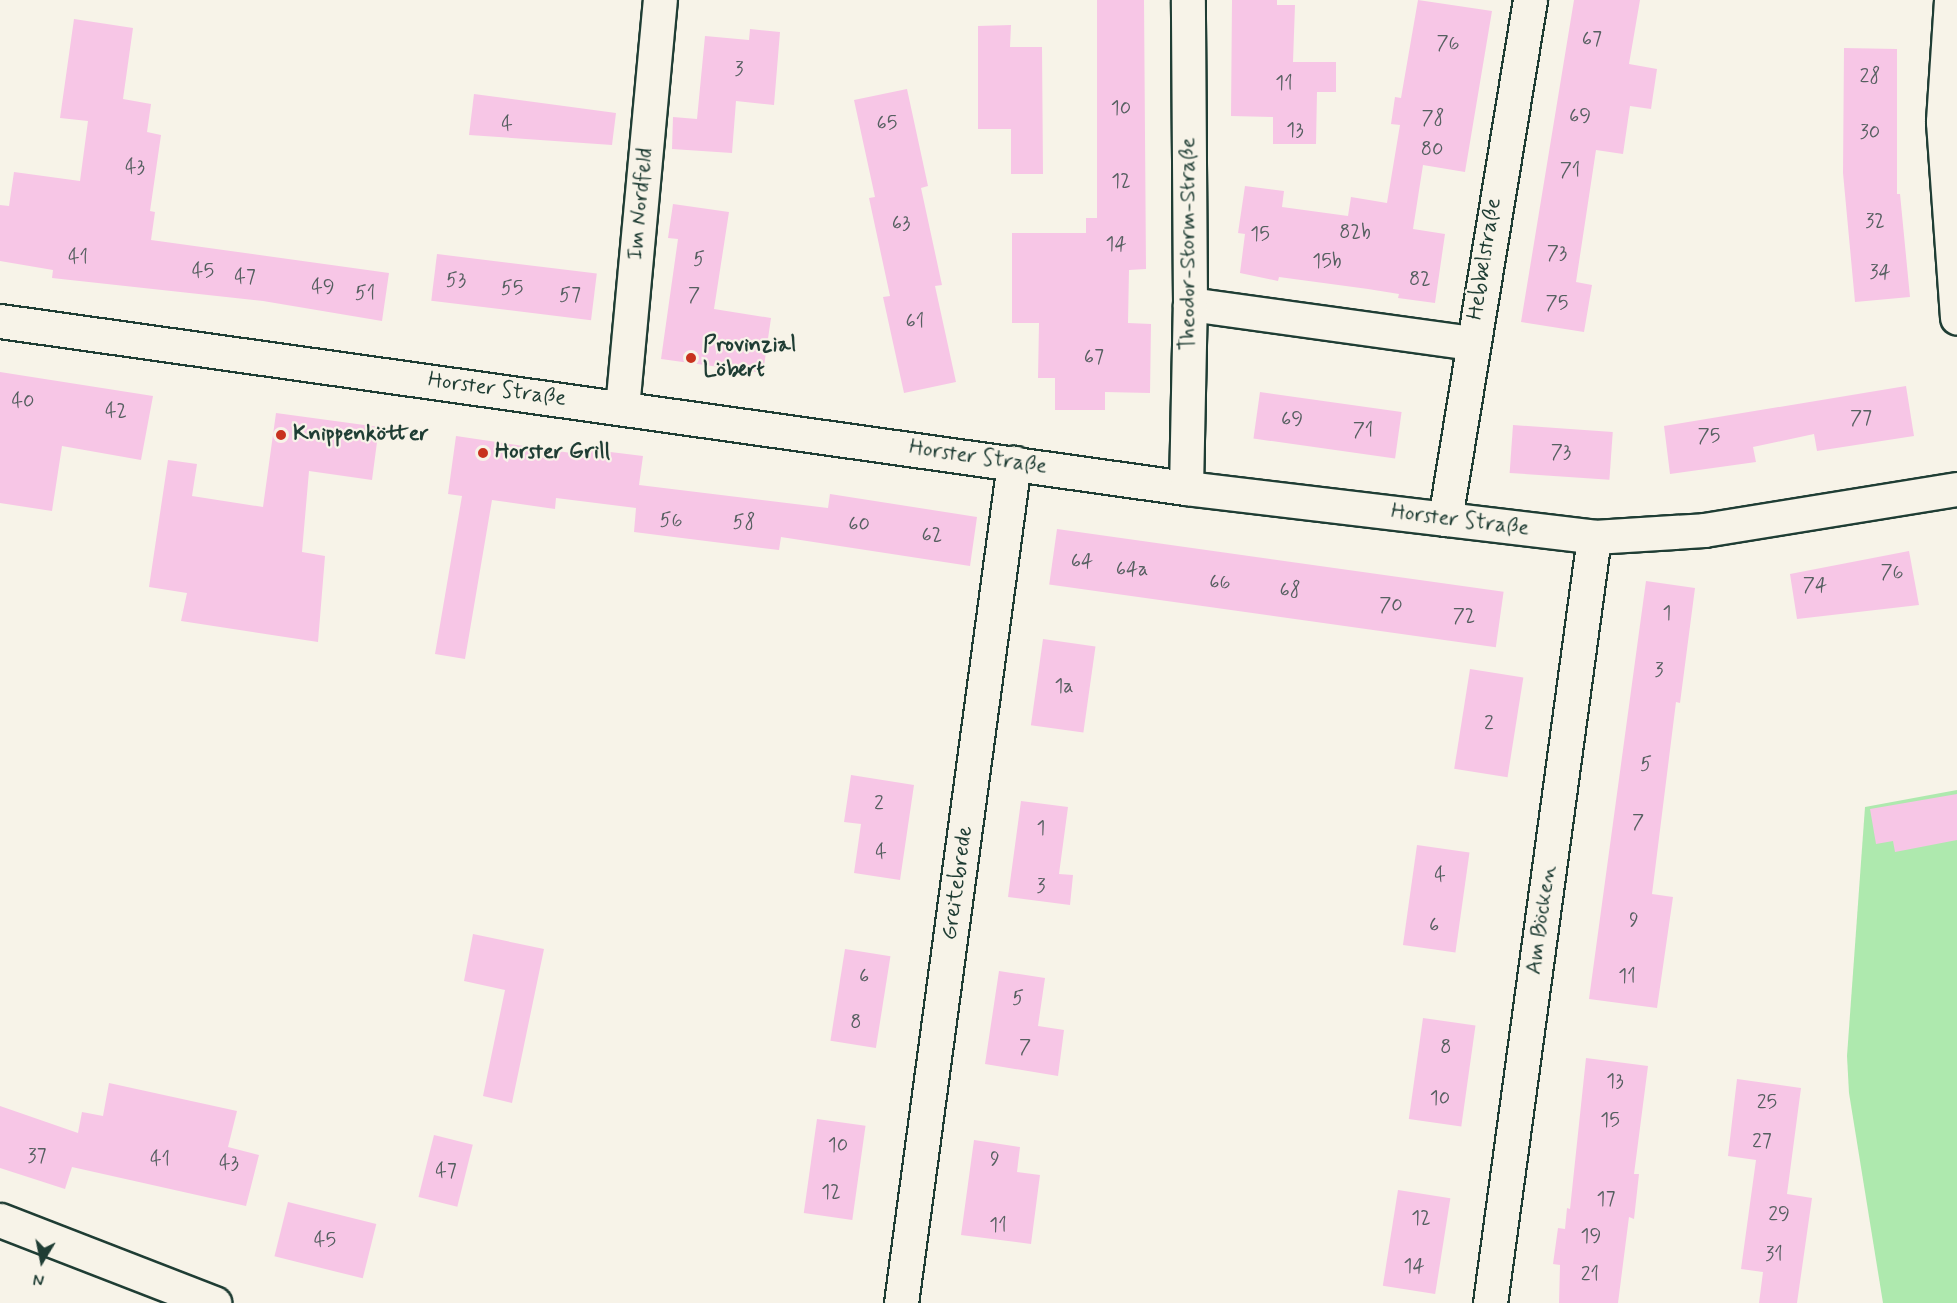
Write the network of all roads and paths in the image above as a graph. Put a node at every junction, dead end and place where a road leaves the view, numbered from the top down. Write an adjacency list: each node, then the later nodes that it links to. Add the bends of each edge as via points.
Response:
1 (660, 0): 9 (street, Im Nordfeld)
2 (1188, 0): 5 (street, Theodor-Storm-Straße)
3 (1530, 0): 8 (street, Hebbelstraße)
4 (1951, 0): 6 (street, via 1943,122)
5 (1190, 304): 8 (street); 11 (street, Theodor-Storm-Straße)
6 (1957, 318)
7 (0, 321): 9 (street, Horster Straße)
8 (1472, 343): 13 (street, Hebbelstraße)
9 (622, 408): 10 (street, Horster Straße)
10 (1014, 464): 11 (street, Horster Straße); 17 (street, Greitebrede)
11 (1186, 488): 13 (street, Horster Straße)
12 (1957, 489): 14 (street, Horster Straße, via 1704,530)
13 (1445, 519): 14 (street, Horster Straße)
14 (1594, 537): 18 (street, Am Böcken)
15 (0, 1220): 16 (street)
16 (214, 1303)
17 (901, 1303)
18 (1490, 1303)

